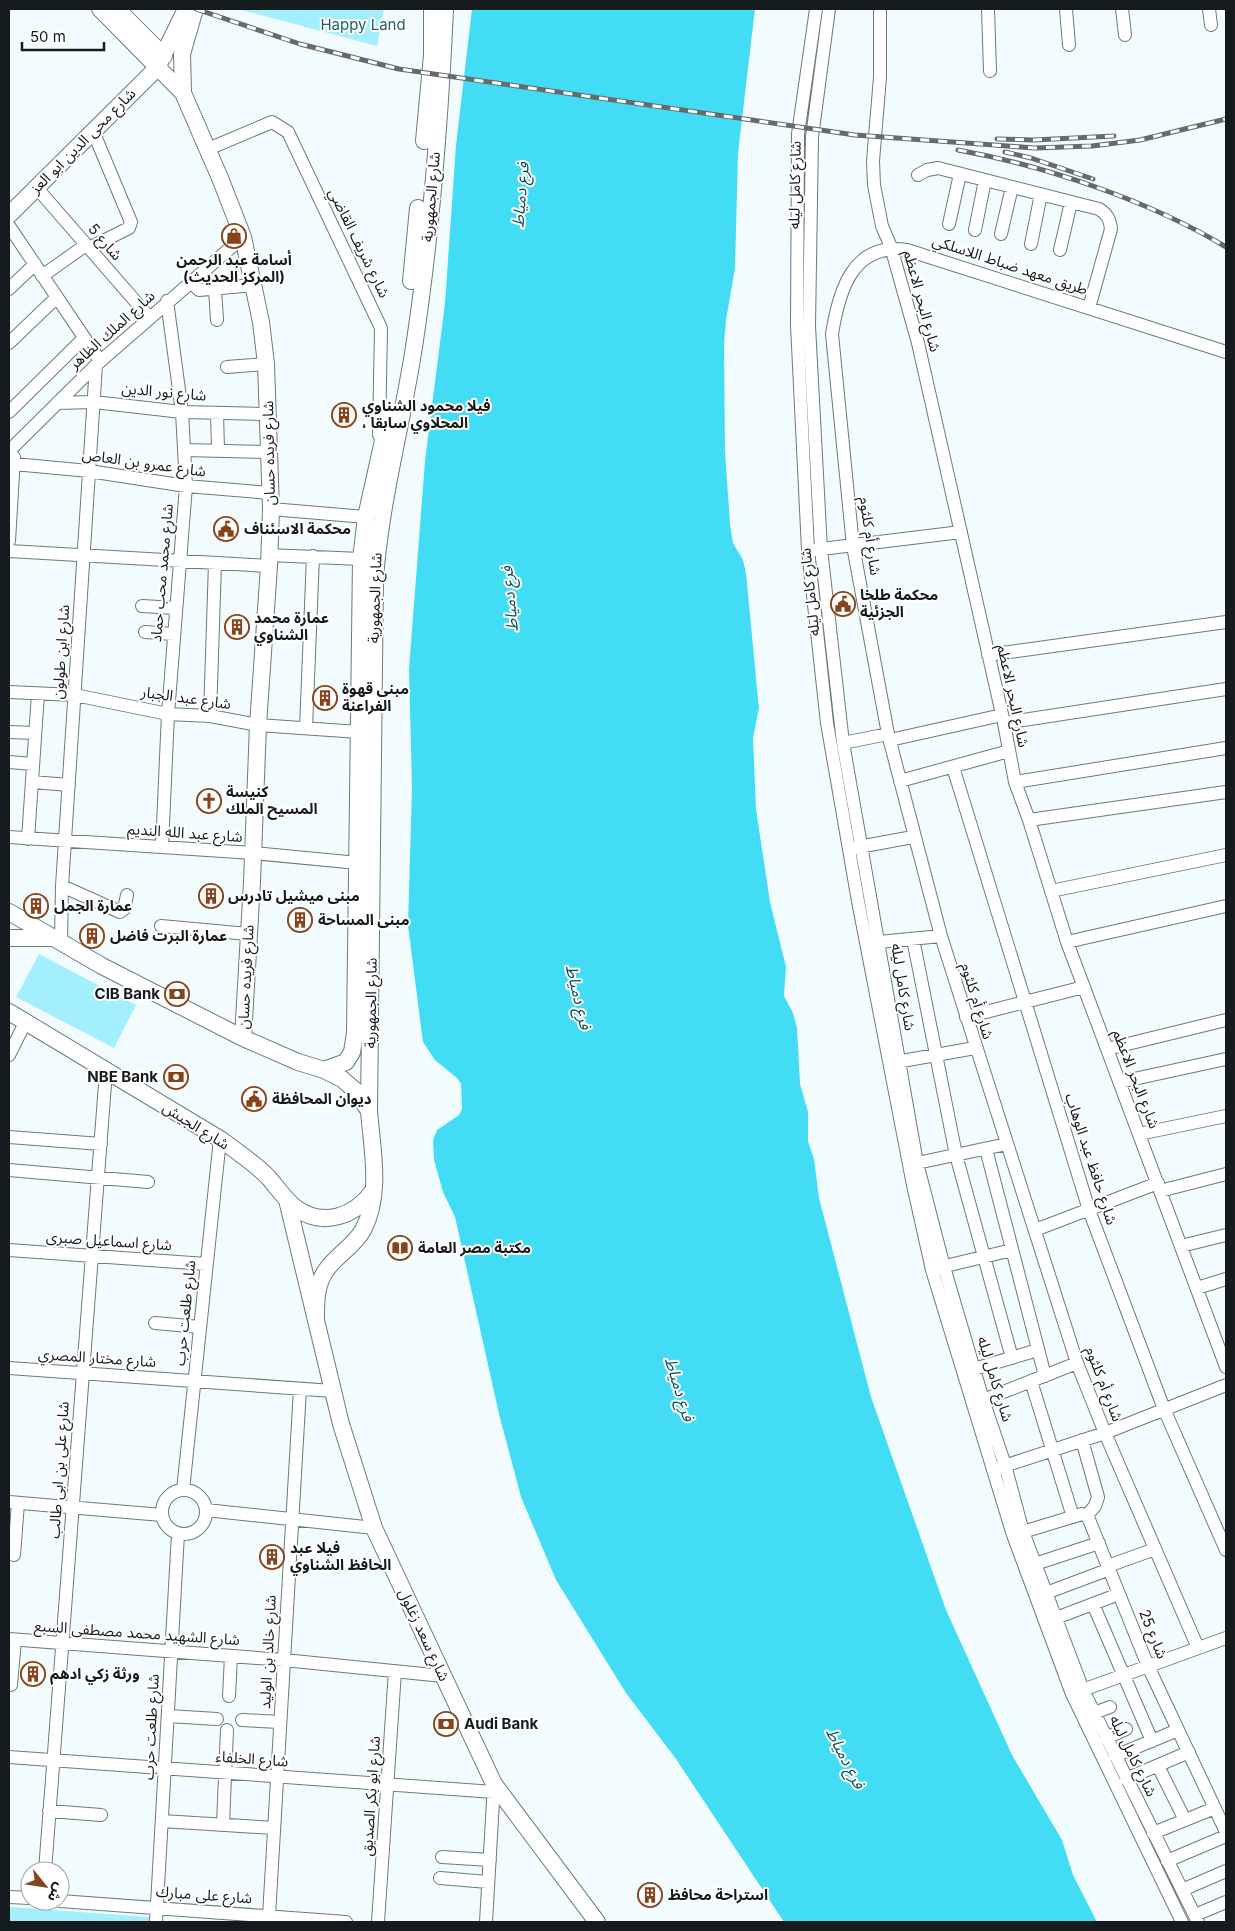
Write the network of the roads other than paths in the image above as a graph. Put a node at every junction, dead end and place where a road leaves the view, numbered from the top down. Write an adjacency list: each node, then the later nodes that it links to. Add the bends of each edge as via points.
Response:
1 (100, 9): 17 (main road)
2 (117, 9): 17 (main road)
3 (186, 9): 17 (main road)
4 (195, 9): 19 (main road, via 182,54)
5 (432, 9): 67 (main road, شارع الجمهورية, via 432,55 410,298 395,388)
6 (445, 9): 154 (main road, شارع الجمهورية, via 421,299 382,509 375,578)
7 (816, 9): 76 (street, شارع كامل ليله, via 798,134 797,325)
8 (829, 9): 76 (street, شارع كامل ليله, via 812,137 809,306)
9 (988, 9): 18 (street)
10 (1066, 9): 16 (street)
11 (1122, 9): 15 (street)
12 (1209, 9): 14 (street)
13 (882, 10): 37 (street, شارع البحر الاعظم, via 873,171 878,210)
14 (1211, 25)
15 (1125, 36)
16 (1069, 45)
17 (160, 62): 19 (main road); 20 (main road, شارع محى الدين ابو العز)
18 (990, 71)
19 (182, 93): 21 (main road, شارع فريده حسان)
20 (93, 131): 26 (main road, شارع محى الدين ابو العز); 36 (street, via 131,222 128,228)
21 (208, 149): 34 (main road, شارع فريده حسان); 67 (street, شارع شريف القاضي, via 272,122 288,132 381,328)
22 (960, 174): 23 (street, via 938,168); 24 (street); 30 (street)
23 (918, 175)
24 (985, 180): 25 (street); 32 (street)
25 (1012, 187): 27 (street); 33 (street)
26 (36, 188): 29 (main road, شارع محى الدين ابو العز); 36 (street, شارع 5)
27 (1041, 194): 28 (street); 35 (street)
28 (1071, 202): 38 (street); 47 (street, via 1099,209 1110,222 1111,229)
29 (9, 215)
30 (949, 224)
31 (9, 226): 39 (street)
32 (975, 230)
33 (1001, 234)
34 (243, 237): 41 (street, شارع الملك الظاهر); 42 (main road, شارع فريده حسان)
35 (1031, 244)
36 (88, 246): 40 (street); 48 (street, شارع 5)
37 (891, 247): 47 (street, طريق معهد ضباط اللاسلكي); 73 (street, شارع البحر الاعظم, via 918,343); 75 (street, شارع أم كلثوم, via 872,253 859,263 837,303 832,334)
38 (1060, 250)
39 (35, 264): 40 (street); 43 (street)
40 (42, 276): 45 (street)
41 (191, 282): 44 (street, via 199,290); 46 (street, شارع الملك الظاهر)
42 (254, 285): 44 (street); 54 (main road, شارع فريده حسان)
43 (9, 289)
44 (215, 289): 49 (street)
45 (57, 297): 50 (street); 51 (street)
46 (168, 301): 48 (street, شارع الملك الظاهر); 59 (street, شارع محمد محب حماد)
47 (1089, 308): 52 (street, طريق معهد ضباط اللاسلكي)
48 (149, 317): 53 (street, شارع الملك الظاهر)
49 (217, 320)
50 (84, 338): 53 (street); 58 (street)
51 (9, 343)
52 (1226, 352)
53 (98, 363): 56 (street, شارع ابن طولون); 57 (street, شارع الملك الظاهر)
54 (266, 364): 55 (street); 61 (main road, شارع فريده حسان)
55 (227, 367)
56 (94, 402): 57 (street, شارع نور الدين); 59 (street, شارع نور الدين); 69 (street, شارع ابن طولون)
57 (57, 403): 63 (street, شارع الملك الظاهر)
58 (9, 412)
59 (182, 412): 60 (street, شارع نور الدين); 64 (street, شارع محمد محب حماد)
60 (217, 413): 61 (street, شارع نور الدين); 65 (street)
61 (268, 414): 66 (main road, شارع فريده حسان)
62 (9, 432): 63 (street)
63 (15, 445): 68 (street)
64 (184, 450): 65 (street); 70 (street, شارع محمد محب حماد)
65 (218, 450): 66 (street)
66 (269, 452): 71 (main road, شارع فريده حسان)
67 (378, 462): 72 (main road, شارع الجمهورية)
68 (14, 464): 69 (street, شارع عمرو بن العاص); 74 (street)
69 (89, 471): 70 (street, شارع عمرو بن العاص); 78 (street, شارع ابن طولون)
70 (186, 486): 71 (street, شارع عمرو بن العاص); 81 (street, شارع محمد محب حماد)
71 (270, 501): 72 (street, شارع عمرو بن العاص); 82 (main road, شارع فريده حسان)
72 (366, 517): 80 (main road, شارع الجمهورية)
73 (960, 532): 75 (street); 89 (street, شارع البحر الاعظم)
74 (9, 541)
75 (853, 546): 76 (street); 102 (street, شارع أم كلثوم)
76 (814, 550): 103 (street, شارع كامل ليله); 120 (street, شارع كامل ليله, via 827,724)
77 (9, 551): 78 (street)
78 (84, 555): 81 (street); 93 (street, شارع ابن طولون)
79 (313, 556): 80 (street); 82 (street); 98 (street)
80 (361, 559): 100 (main road, شارع الجمهورية)
81 (179, 561): 83 (street); 85 (street, شارع محمد محب حماد)
82 (268, 561): 83 (street); 97 (main road, شارع فريده حسان)
83 (215, 563): 95 (street)
84 (142, 606): 85 (street)
85 (175, 608): 88 (street, شارع محمد محب حماد)
86 (1226, 622): 89 (street)
87 (145, 632): 88 (street)
88 (173, 634): 94 (street, شارع محمد محب حماد)
89 (988, 655): 96 (street, شارع البحر الاعظم)
90 (1226, 689): 96 (street)
91 (9, 692): 92 (street, شارع عبد الجبار)
92 (38, 694): 93 (street, شارع عبد الجبار); 101 (street)
93 (75, 695): 94 (street, شارع عبد الجبار); 112 (street, شارع ابن طولون)
94 (168, 714): 95 (street, شارع عبد الجبار); 119 (street, شارع محمد محب حماد)
95 (210, 716): 97 (street, شارع عبد الجبار)
96 (1003, 719): 102 (street); 105 (street, شارع البحر الاعظم)
97 (258, 725): 98 (street, شارع عبد الجبار); 121 (main road, شارع فريده حسان)
98 (306, 728): 100 (street, شارع عبد الجبار)
99 (9, 732): 101 (street)
100 (359, 732): 123 (main road, شارع الجمهورية)
101 (35, 733): 107 (street)
102 (889, 737): 103 (street); 109 (street, شارع أم كلثوم)
103 (843, 743): 120 (street, شارع كامل ليله)
104 (1226, 748): 111 (street)
105 (1009, 751): 108 (street); 111 (street, شارع البحر الاعظم)
106 (9, 762): 107 (street)
107 (33, 764): 110 (street)
108 (953, 767): 109 (street); 138 (street, شارع حافظ عبد الوهاب)
109 (900, 781): 116 (street, شارع أم كلثوم)
110 (32, 782): 112 (street); 117 (street)
111 (1015, 782): 114 (street, شارع البحر الاعظم)
112 (69, 785): 118 (street, شارع ابن طولون)
113 (1226, 792): 114 (street)
114 (1029, 820): 125 (street, شارع البحر الاعظم)
115 (9, 837): 117 (street, شارع عبد الله النديم)
116 (913, 837): 120 (street); 131 (street, شارع أم كلثوم)
117 (28, 839): 118 (street, شارع عبد الله النديم)
118 (65, 841): 119 (street, شارع عبد الله النديم); 124 (street, شارع ابن طولون)
119 (162, 847): 121 (street, شارع عبد الله النديم)
120 (856, 848): 135 (street, شارع كامل ليله); 150 (street, شارع كامل ليله, via 858,901)
121 (253, 854): 123 (street, شارع عبد الله النديم); 130 (main road, شارع فريده حسان)
122 (1226, 855): 125 (street)
123 (358, 863): 151 (main road, شارع الجمهورية, via 352,1052 346,1062)
124 (62, 886): 126 (street, via 120,912 124,909); 134 (street, شارع ابن طولون)
125 (1051, 891): 136 (street, شارع البحر الاعظم)
126 (127, 895)
127 (1226, 906): 136 (street)
128 (9, 912): 134 (main road)
129 (161, 926): 130 (street)
130 (248, 934): 144 (main road, شارع فريده حسان)
131 (941, 936): 133 (street); 141 (street, شارع أم كلثوم)
132 (9, 938): 134 (main road)
133 (913, 938): 135 (street); 148 (street)
134 (57, 940): 144 (main road)
135 (879, 942): 150 (street, شارع كامل ليله)
136 (1067, 942): 137 (street, شارع البحر الاعظم)
137 (1084, 987): 138 (street); 146 (street, شارع البحر الاعظم)
138 (1025, 1002): 141 (street); 171 (street, شارع حافظ عبد الوهاب)
139 (9, 1003): 143 (main road)
140 (9, 1012): 143 (main road, شارع الجيش)
141 (966, 1017): 145 (street, شارع أم كلثوم)
142 (1226, 1020): 146 (street)
143 (26, 1021): 147 (street); 152 (main road, شارع الجيش)
144 (242, 1038): 151 (main road)
145 (975, 1048): 148 (street); 160 (street, شارع أم كلثوم)
146 (1107, 1049): 153 (street, شارع البحر الاعظم)
147 (9, 1055)
148 (936, 1055): 150 (street); 162 (street)
149 (1226, 1059): 153 (street)
150 (894, 1062): 163 (street, شارع كامل ليله); 182 (street, شارع كامل ليله, via 913,1185)
151 (324, 1070): 154 (main road, via 356,1091)
152 (106, 1071): 158 (main road, شارع الجيش); 159 (street, شارع على بن ابى طالب)
153 (1120, 1082): 156 (street, شارع البحر الاعظم)
154 (369, 1112): 169 (main road, شارع الجمهورية, via 374,1160)
155 (1226, 1116): 156 (street)
156 (1139, 1134): 168 (street, شارع البحر الاعظم)
157 (9, 1138): 159 (street)
158 (220, 1139): 170 (main road, شارع الجيش, via 267,1177); 181 (street, شارع طلعت حرب)
159 (101, 1144): 166 (street, شارع على بن ابى طالب)
160 (1007, 1144): 161 (street); 172 (street, شارع أم كلثوم)
161 (986, 1149): 162 (street); 176 (street)
162 (956, 1155): 163 (street); 178 (street)
163 (917, 1163): 182 (street, شارع كامل ليله)
164 (9, 1170): 166 (street)
165 (1226, 1174): 168 (street)
166 (98, 1178): 167 (street); 177 (street, شارع على بن ابى طالب)
167 (148, 1182)
168 (1159, 1187): 171 (street); 174 (street, شارع البحر الاعظم)
169 (373, 1191): 170 (main road, شارع الجيش, via 356,1210 332,1218 307,1215); 180 (main road, شارع سعد زغلول, via 363,1229 352,1245)
170 (287, 1200): 179 (main road, شارع سعد زغلول)
171 (1089, 1210): 172 (street); 202 (street, شارع حافظ عبد الوهاب)
172 (1035, 1230): 190 (street, شارع أم كلثوم)
173 (1226, 1235): 174 (street)
174 (1181, 1246): 184 (street, شارع البحر الاعظم)
175 (9, 1250): 177 (street, شارع اسماعيل صبرى)
176 (1012, 1250): 178 (street); 188 (street)
177 (92, 1256): 181 (street, شارع اسماعيل صبرى); 194 (street, شارع على بن ابى طالب)
178 (984, 1257): 182 (street); 189 (street)
179 (301, 1259): 180 (main road, via 316,1266); 185 (main road, شارع سعد زغلول)
180 (333, 1262): 185 (main road, شارع سعد زغلول, via 323,1275 317,1296)
181 (206, 1264): 187 (street, شارع طلعت حرب)
182 (938, 1268): 193 (street, شارع كامل ليله)
183 (1226, 1279): 184 (street)
184 (1197, 1288): 191 (street, شارع البحر الاعظم)
185 (316, 1318): 200 (main road, شارع سعد زغلول)
186 (155, 1323): 187 (street)
187 (200, 1327): 196 (street, شارع طلعت حرب)
188 (1038, 1350): 189 (street); 195 (street)
189 (1012, 1358): 193 (street)
190 (1078, 1363): 195 (street); 203 (street, شارع أم كلثوم)
191 (1226, 1367)
192 (9, 1368): 194 (street, شارع مختار المصري)
193 (968, 1371): 201 (street, شارع كامل ليله); 206 (street, شارع كامل ليله)
194 (83, 1373): 196 (street, شارع مختار المصري); 209 (street, شارع على بن ابى طالب)
195 (1045, 1376): 197 (street)
196 (194, 1381): 199 (street, شارع مختار المصري); 207 (street, شارع طلعت حرب)
197 (1031, 1382): 201 (street); 205 (street)
198 (1226, 1385): 202 (street)
199 (300, 1389): 200 (street, شارع مختار المصري); 214 (street, شارع خالد بن الوليد)
200 (333, 1391): 215 (main road, شارع سعد زغلول)
201 (983, 1400): 206 (street, شارع كامل ليله)
202 (1164, 1410): 203 (street); 220 (street, شارع حافظ عبد الوهاب)
203 (1105, 1433): 204 (street); 219 (street, شارع أم كلثوم)
204 (1082, 1440): 205 (street); 212 (street, via 1098,1496)
205 (1054, 1450): 206 (street); 213 (street)
206 (999, 1467): 217 (street, شارع كامل ليله)
207 (183, 1490): 210 (street, via 201,1498); 211 (street, via 170,1495)
208 (13, 1502): 209 (street); 221 (street)
209 (73, 1507): 211 (street); 230 (street, شارع على بن ابى طالب)
210 (206, 1510): 214 (street); 216 (street, via 206,1517 198,1529 185,1535)
211 (162, 1515): 216 (street, via 167,1527)
212 (1087, 1515): 213 (street); 218 (street, شارع 25)
213 (1073, 1517): 217 (street)
214 (292, 1520): 215 (street); 234 (street, شارع خالد بن الوليد)
215 (374, 1528): 238 (main road, شارع سعد زغلول)
216 (178, 1534): 232 (street, شارع طلعت حرب)
217 (1018, 1534): 222 (street, شارع كامل ليله); 240 (street, شارع كامل ليله)
218 (1100, 1543): 222 (street); 223 (street, شارع 25)
219 (1155, 1548): 223 (street); 231 (street, شارع أم كلثوم)
220 (1226, 1550)
221 (14, 1555)
222 (1036, 1564): 224 (street, شارع كامل ليله)
223 (1109, 1568): 224 (street); 225 (street, شارع 25)
224 (1046, 1593): 227 (street, شارع كامل ليله)
225 (1119, 1594): 226 (street); 235 (street, شارع 25)
226 (1093, 1604): 227 (street); 237 (street)
227 (1056, 1618): 240 (street, شارع كامل ليله)
228 (1226, 1638): 231 (street)
229 (12, 1639): 230 (street, شارع الشهيد محمد مصطفى السبع); 239 (street)
230 (62, 1643): 232 (street, شارع الشهيد محمد مصطفى السبع); 256 (street, شارع على بن ابى طالب)
231 (1198, 1648): 235 (street)
232 (172, 1652): 233 (street, شارع الشهيد محمد مصطفى السبع); 244 (street, شارع طلعت حرب)
233 (231, 1656): 234 (street, شارع الشهيد محمد مصطفى السبع); 241 (street)
234 (284, 1660): 236 (street, شارع الشهيد محمد مصطفى السبع); 247 (street, شارع خالد بن الوليد)
235 (1148, 1666): 237 (street); 250 (street, شارع 25)
236 (395, 1671): 238 (street, شارع الشهيد محمد مصطفى السبع); 262 (street, شارع ابو بكر الصديق)
237 (1124, 1675): 240 (street); 252 (street)
238 (443, 1676): 263 (main road, شارع سعد زغلول)
239 (11, 1685)
240 (1077, 1692): 243 (street, شارع كامل ليله); 292 (street, شارع كامل ليله)
241 (229, 1696)
242 (1110, 1706): 243 (street)
243 (1094, 1713): 251 (street, شارع كامل ليله)
244 (168, 1716): 245 (street); 258 (street, شارع طلعت حرب)
245 (217, 1719)
246 (242, 1720): 247 (street)
247 (280, 1722): 260 (street, شارع خالد بن الوليد)
248 (1126, 1729): 251 (street)
249 (227, 1730): 259 (street)
250 (1178, 1730): 252 (street); 253 (street, شارع 25)
251 (1106, 1738): 254 (street, شارع كامل ليله)
252 (1152, 1741): 254 (street)
253 (1189, 1752): 257 (street); 264 (street, شارع 25)
254 (1115, 1756): 261 (street, شارع كامل ليله)
255 (9, 1757): 256 (street, شارع الخلفاء)
256 (53, 1760): 258 (street, شارع الخلفاء); 265 (street, شارع على بن ابى طالب)
257 (1158, 1766): 261 (street); 268 (street)
258 (165, 1768): 259 (street, شارع الخلفاء); 267 (street, شارع طلعت حرب)
259 (225, 1773): 260 (street, شارع الخلفاء); 269 (street)
260 (277, 1777): 262 (street, شارع الخلفاء); 270 (street, شارع خالد بن الوليد)
261 (1126, 1779): 271 (street, شارع كامل ليله)
262 (388, 1785): 263 (street, شارع الخلفاء); 289 (street, شارع ابو بكر الصديق)
263 (494, 1788): 274 (street); 291 (main road, شارع سعد زغلول)
264 (1215, 1808): 268 (street); 272 (street, شارع 25)
265 (49, 1811): 266 (street); 275 (street, شارع على بن ابى طالب)
266 (101, 1815)
267 (162, 1820): 269 (street); 283 (street, شارع طلعت حرب)
268 (1184, 1820): 271 (street)
269 (223, 1824): 270 (street)
270 (274, 1828): 284 (street, شارع خالد بن الوليد)
271 (1153, 1833): 276 (street, شارع كامل ليله)
272 (1226, 1834): 276 (street)
273 (442, 1857): 274 (street)
274 (490, 1860): 279 (street)
275 (46, 1861)
276 (1167, 1861): 280 (street, شارع كامل ليله)
277 (1226, 1872): 280 (street)
278 (440, 1878): 279 (street)
279 (488, 1882): 290 (street)
280 (1182, 1890): 285 (street, شارع كامل ليله)
281 (70, 1902): 283 (street, شارع على مبارك)
282 (1226, 1902): 285 (street)
283 (157, 1908): 284 (street, شارع على مبارك); 287 (street, شارع طلعت حرب)
284 (269, 1916): 286 (street, شارع على مبارك)
285 (1196, 1919)
286 (319, 1921): 288 (street, شارع على مبارك)
287 (156, 1922)
288 (346, 1922)
289 (378, 1922)
290 (486, 1922)
291 (597, 1922)
292 (1182, 1922)

